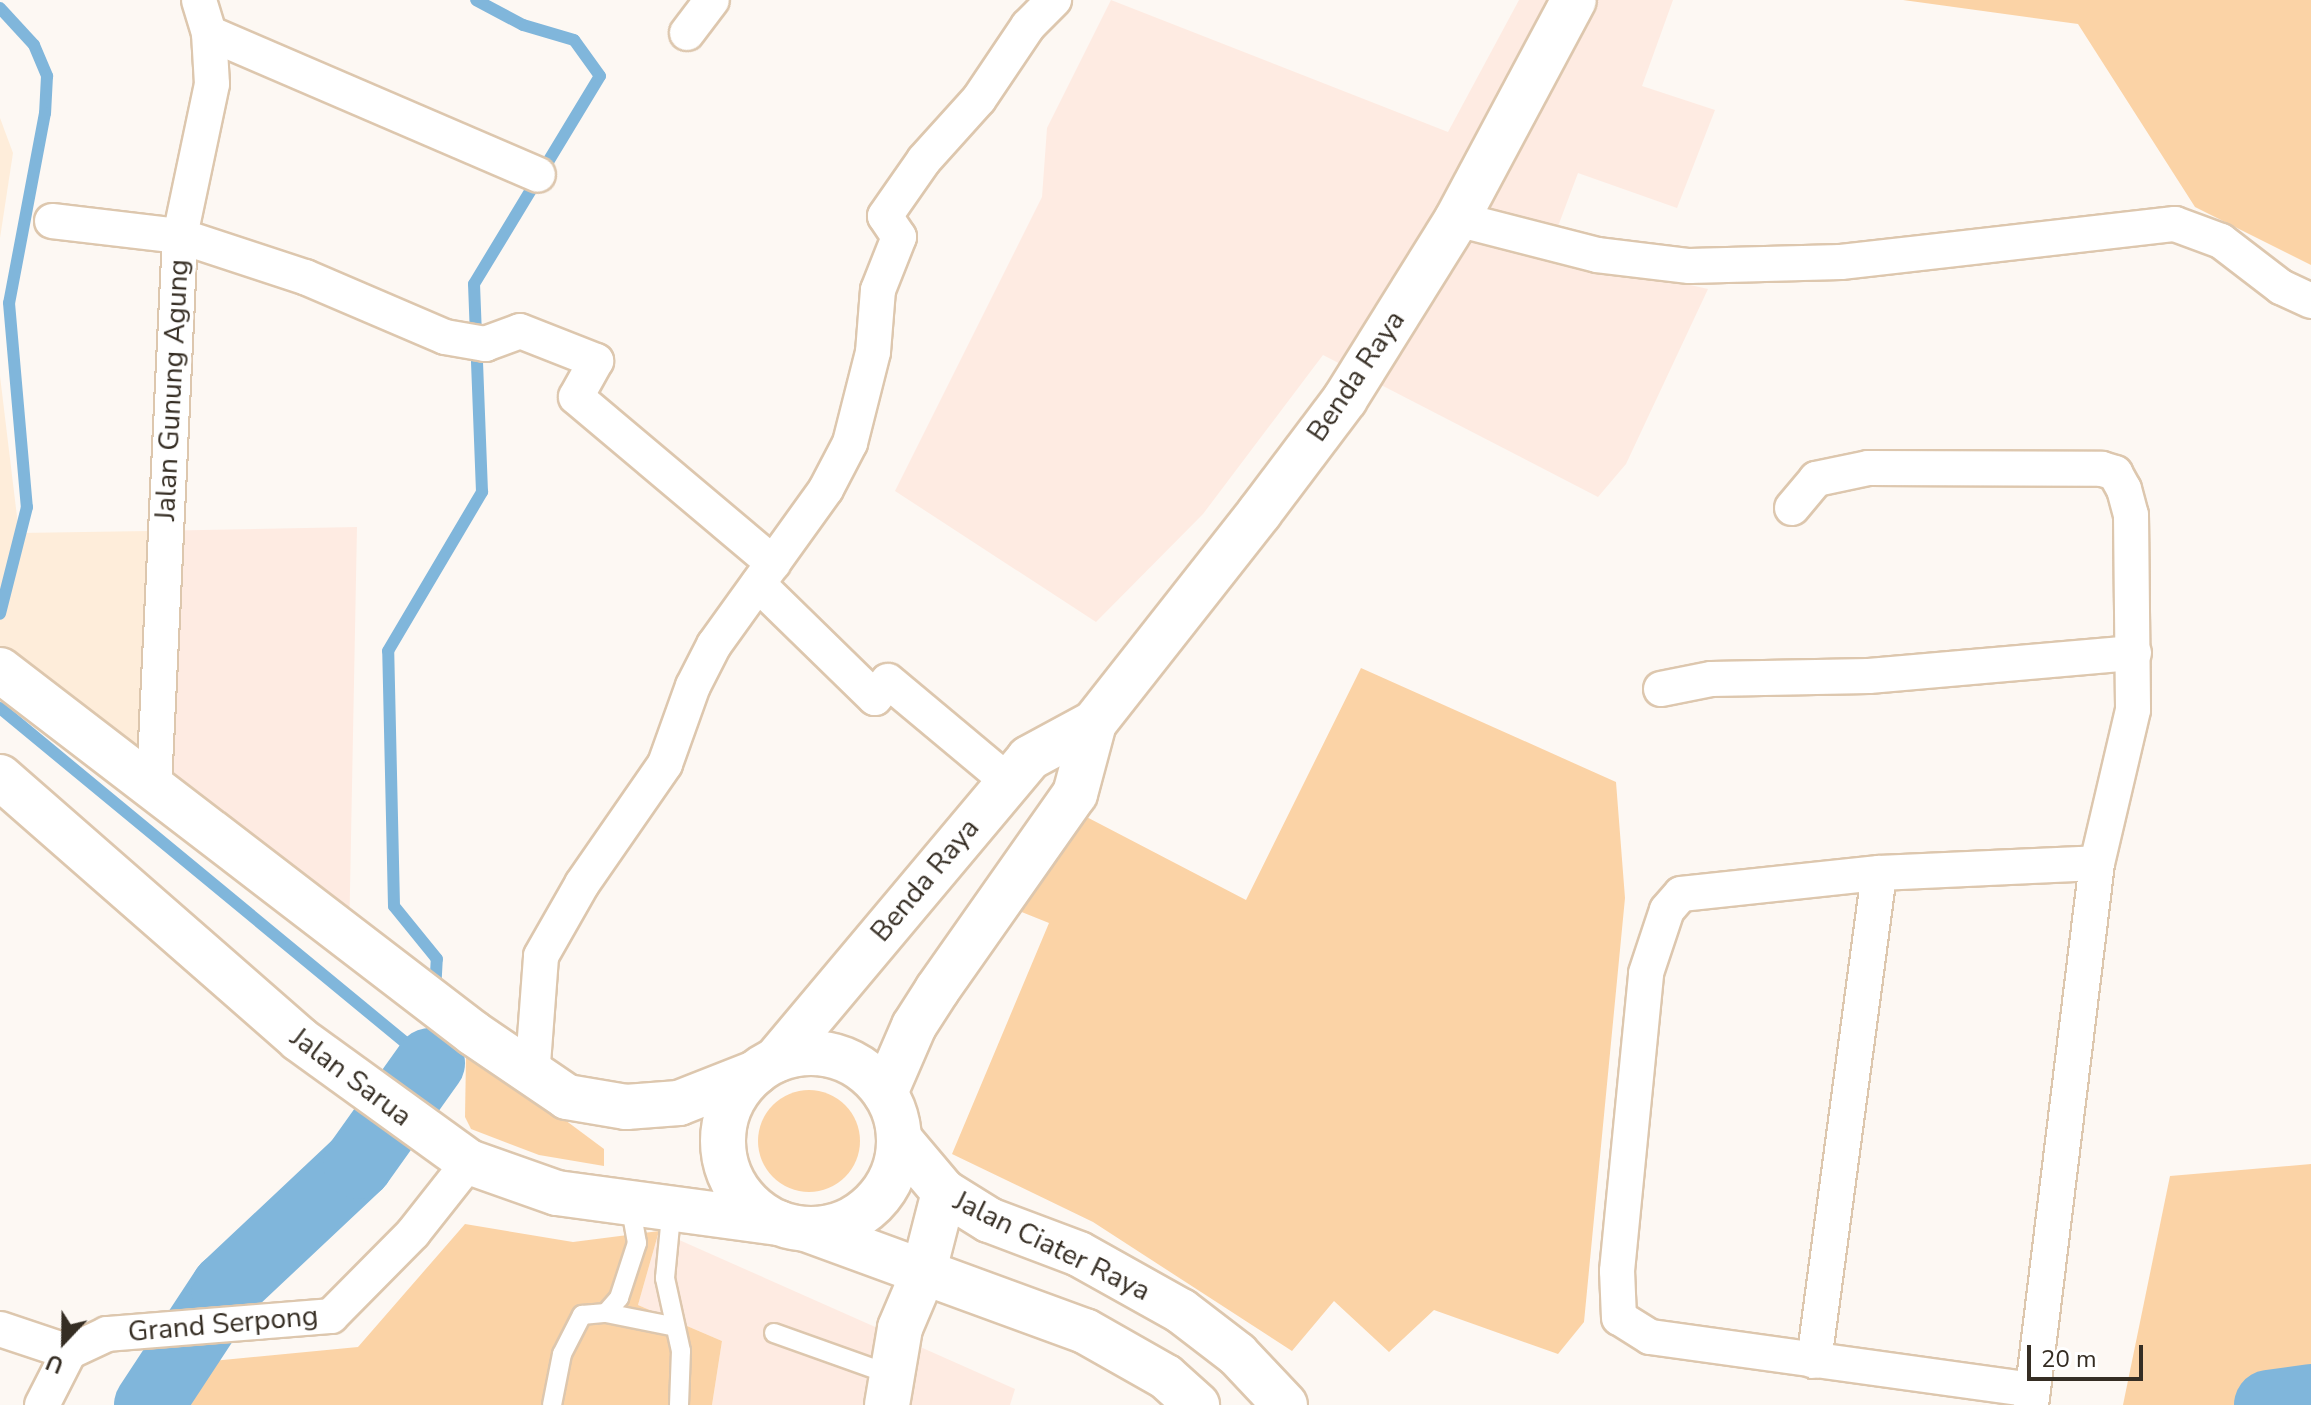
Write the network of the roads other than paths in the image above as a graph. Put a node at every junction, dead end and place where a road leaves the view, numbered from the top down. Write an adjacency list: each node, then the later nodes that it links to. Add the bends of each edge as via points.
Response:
1 (199, 0): 5 (street, Jalan Gunung Agung)
2 (712, 0): 6 (street)
3 (1054, 0): 13 (street, via 1028,26 979,99 924,160 885,216 899,237 878,290 873,352 850,443 826,489)
4 (1574, 0): 8 (main road, Benda Raya)
5 (209, 33): 7 (street); 10 (street, Jalan Gunung Agung, via 212,84)
6 (687, 33)
7 (538, 175)
8 (1457, 219): 11 (street, via 1597,255 1689,266 1841,262 2175,224 2221,241 2281,287); 17 (main road, Benda Raya, via 1345,399)
9 (52, 221): 10 (street)
10 (180, 236): 13 (street, via 305,277 445,337 485,344 520,331 596,361 576,397); 20 (street, Jalan Gunung Agung)
11 (2311, 301)
12 (1792, 508): 14 (street, via 1816,479 1840,471 2115,473 2131,515)
13 (766, 574): 19 (street, via 875,698 888,681); 24 (street, via 707,658 665,764 582,884 541,956)
14 (2134, 653): 16 (street, via 1869,676 1711,679); 21 (street, via 2131,722)
15 (0, 670): 20 (main road)
16 (1661, 689)
17 (1094, 723): 19 (main road, Benda Raya, via 1029,758); 25 (main road, Benda Raya, via 1075,794 921,1014)
18 (0, 777): 27 (main road, Jalan Sarua, via 230,982 354,1083)
19 (1009, 782): 23 (main road, Benda Raya)
20 (154, 786): 24 (main road)
21 (2097, 863): 22 (street); 40 (street)
22 (1879, 873): 38 (street); 38 (street, via 1681,894 1667,910 1646,973 1617,1271 1619,1318 1650,1337)
23 (765, 1067): 24 (main road, via 679,1103 626,1107 567,1097); 25 (main road, via 824,1054 868,1075); 31 (main road, via 727,1114 726,1163 735,1186 754,1208)
24 (532, 1077)
25 (885, 1093): 26 (main road)
26 (900, 1140): 28 (main road, Jalan Ciater Raya); 31 (main road, via 898,1162 876,1202 834,1226)
27 (458, 1155): 29 (main road, Jalan Sarua, via 544,1190); 37 (street, Grand Serpong, via 413,1233 331,1316 107,1334)
28 (944, 1192): 32 (main road); 45 (main road, Jalan Ciater Raya, via 989,1220 1079,1254 1181,1311 1237,1354)
29 (629, 1202): 30 (main road, Jalan Sarua); 33 (lane, via 637,1243 619,1298)
30 (682, 1206): 31 (main road, Jalan Sarua); 34 (lane, via 666,1244)
31 (792, 1226): 32 (main road)
32 (923, 1274): 39 (main road); 44 (main road, via 1085,1331 1166,1377)
33 (606, 1313): 34 (lane); 42 (lane, via 588,1312 575,1325)
34 (671, 1326): 43 (lane, via 681,1351)
35 (0, 1329): 37 (street)
36 (774, 1333): 39 (lane)
37 (69, 1352): 41 (street)
38 (1814, 1361): 40 (street)
39 (888, 1389)
40 (2032, 1398)
41 (42, 1405)
42 (552, 1405)
43 (679, 1405)
44 (1197, 1405)
45 (1285, 1405)

